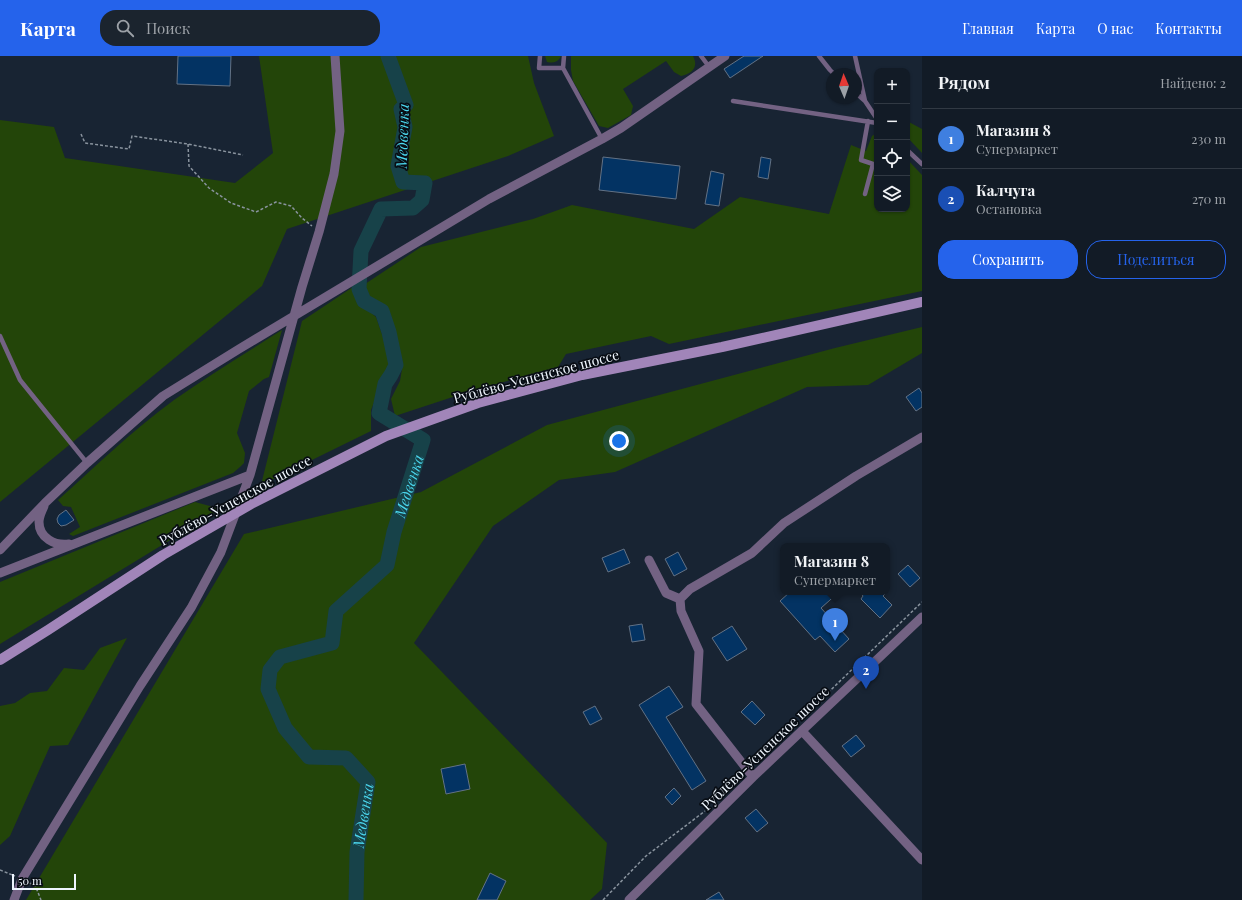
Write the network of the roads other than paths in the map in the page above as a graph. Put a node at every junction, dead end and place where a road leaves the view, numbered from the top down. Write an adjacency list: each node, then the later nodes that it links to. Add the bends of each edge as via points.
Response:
1 (335, 56): 25 (street, via 340,131 334,174)
2 (540, 56): 8 (lane, via 539,68)
3 (564, 56): 8 (lane)
4 (701, 56): 9 (lane)
5 (725, 56): 9 (street)
6 (819, 56): 10 (lane)
7 (855, 56): 13 (lane)
8 (563, 68): 17 (lane)
9 (710, 68): 17 (street)
10 (828, 68)
11 (862, 98): 13 (lane)
12 (733, 101): 15 (lane)
13 (865, 101): 14 (lane)
14 (874, 114)
15 (868, 121): 16 (lane); 20 (lane, via 861,160 873,164)
16 (874, 122)
17 (602, 139): 24 (street, via 489,199 163,396)
18 (910, 153): 19 (lane)
19 (922, 164)
20 (865, 194)
21 (922, 302): 33 (main road, Рублёво-Успенское шоссе, via 722,347 582,375 478,403 386,436 253,503 163,555)
22 (0, 336): 24 (lane, via 20,380)
23 (922, 437): 31 (street, via 784,523 752,553 690,589)
24 (87, 463): 26 (street)
25 (250, 475): 27 (street); 37 (street, via 221,552 191,608 140,686 22,880)
26 (45, 503): 27 (street, via 39,522 44,535 56,543); 28 (street)
27 (76, 542): 30 (street)
28 (0, 550)
29 (649, 560): 31 (street, via 666,593)
30 (0, 573)
31 (680, 599): 35 (street, via 681,611 699,651 696,704)
32 (922, 617): 34 (street, Рублёво-Успенское шоссе)
33 (0, 660)
34 (802, 731): 35 (street, Рублёво-Успенское шоссе); 36 (street)
35 (753, 777): 38 (street, Рублёво-Успенское шоссе)
36 (922, 860)
37 (14, 900)
38 (629, 900)

